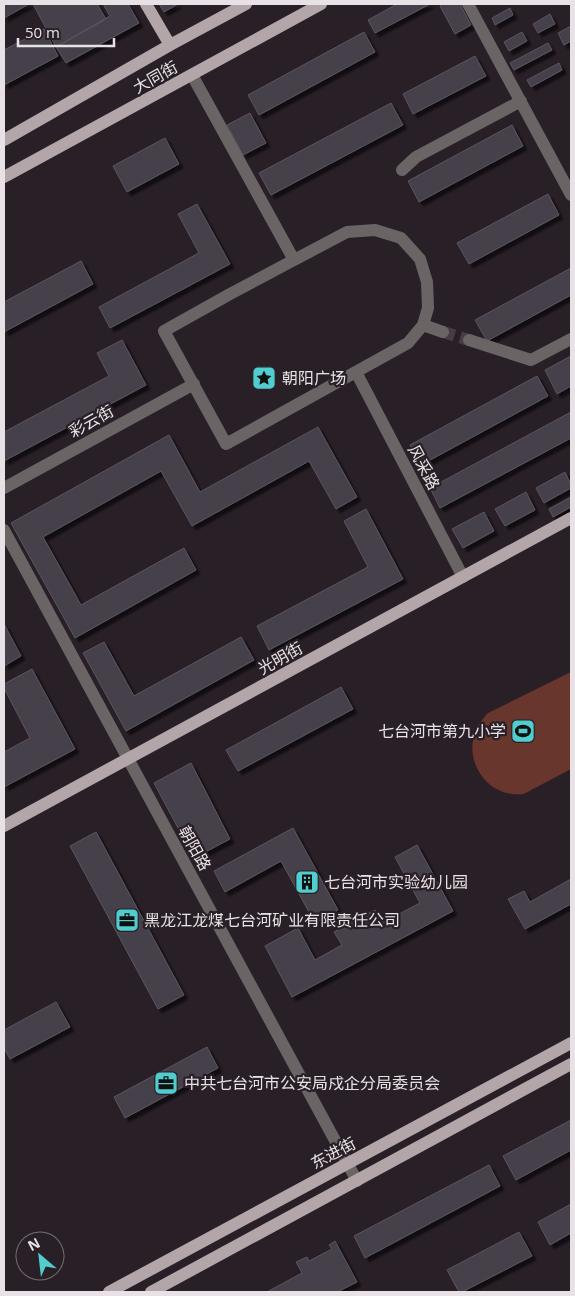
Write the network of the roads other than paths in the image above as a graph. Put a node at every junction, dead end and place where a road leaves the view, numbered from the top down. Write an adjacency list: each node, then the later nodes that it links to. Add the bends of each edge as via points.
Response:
1 (146, 4): 5 (main road)
2 (246, 4): 5 (main road, 大同街)
3 (321, 4): 6 (main road, 大同街)
4 (468, 4): 7 (street)
5 (170, 46): 8 (main road, 大同街)
6 (192, 75): 10 (main road, 大同街); 12 (street)
7 (520, 101): 9 (street, via 416,157); 11 (street)
8 (4, 140)
9 (402, 170)
10 (4, 177)
11 (571, 195)
12 (294, 260): 13 (street, via 347,232 375,230 401,238 420,259 427,282 428,308); 18 (street, via 164,331)
13 (423, 325): 14 (street); 17 (street, via 408,343)
14 (443, 332)
15 (571, 339): 16 (street, via 531,360)
16 (469, 340)
17 (356, 372): 18 (street, via 226,444); 22 (street, 风采路)
18 (194, 384): 19 (street, 彩云街)
19 (4, 488)
20 (571, 518): 22 (main road, 光明街)
21 (4, 530): 23 (street, 朝阳路)
22 (463, 576): 23 (main road, 光明街)
23 (128, 759): 24 (main road, 光明街); 27 (street, 朝阳路)
24 (4, 826)
25 (571, 1042): 27 (main road, 东进街)
26 (571, 1064): 28 (main road)
27 (348, 1164): 28 (street, 朝阳路); 29 (main road, 东进街)
28 (357, 1180): 30 (main road)
29 (110, 1292)
30 (151, 1292)

